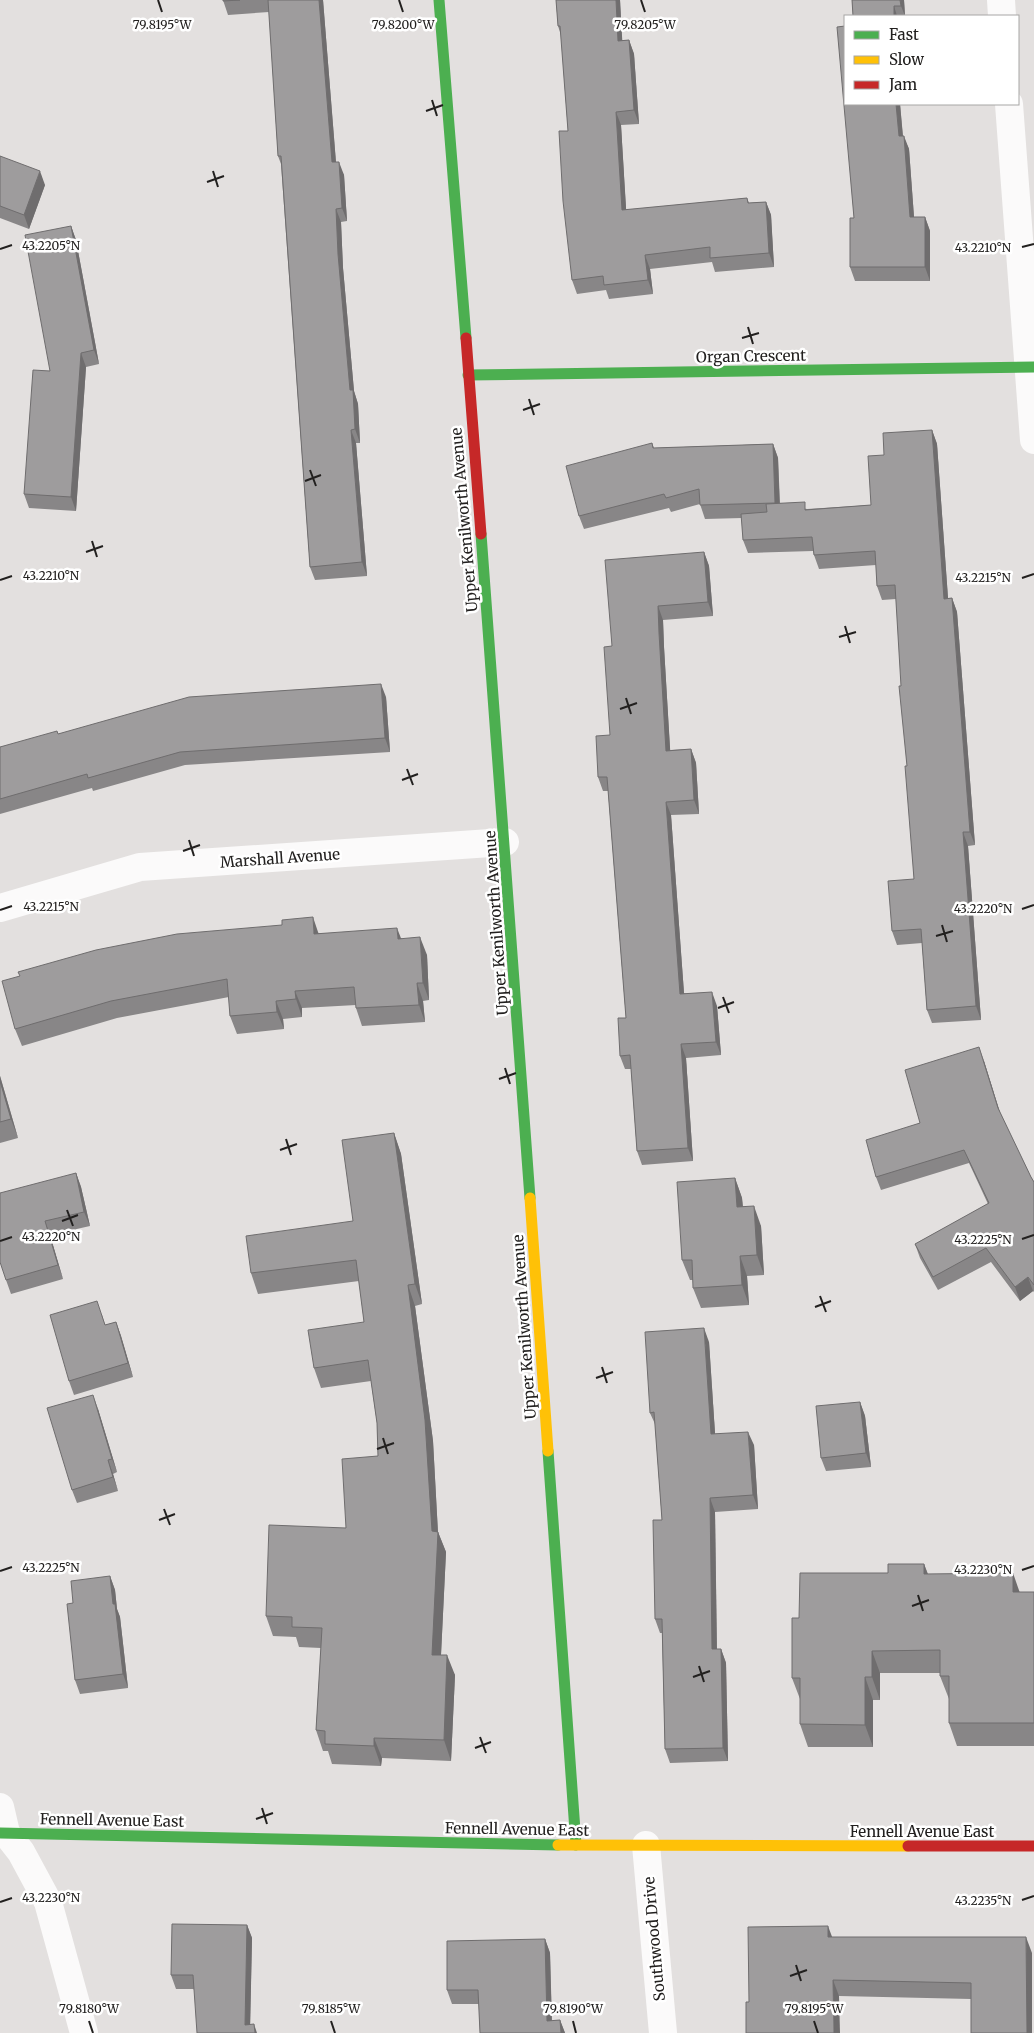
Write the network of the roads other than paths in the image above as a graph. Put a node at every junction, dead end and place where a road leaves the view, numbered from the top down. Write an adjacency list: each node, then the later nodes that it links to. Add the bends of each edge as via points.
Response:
1 (439, 0): 6 (street, Upper Kenilworth Avenue)
2 (1000, 0): 3 (street)
3 (1002, 15)
4 (1009, 105): 5 (street)
5 (1031, 367): 6 (street, Organ Crescent); 7 (street)
6 (468, 375): 8 (street, Upper Kenilworth Avenue)
7 (1034, 440)
8 (505, 842): 9 (street, Marshall Avenue, via 140,867); 11 (street, Upper Kenilworth Avenue)
9 (0, 908)
10 (2, 1824): 11 (street, Fennell Avenue East); 14 (street, via 48,1902)
11 (576, 1845): 12 (street, Fennell Avenue East)
12 (646, 1845): 13 (street, Fennell Avenue East); 15 (street, Southwood Drive)
13 (1034, 1846)
14 (84, 2033)
15 (662, 2033)

